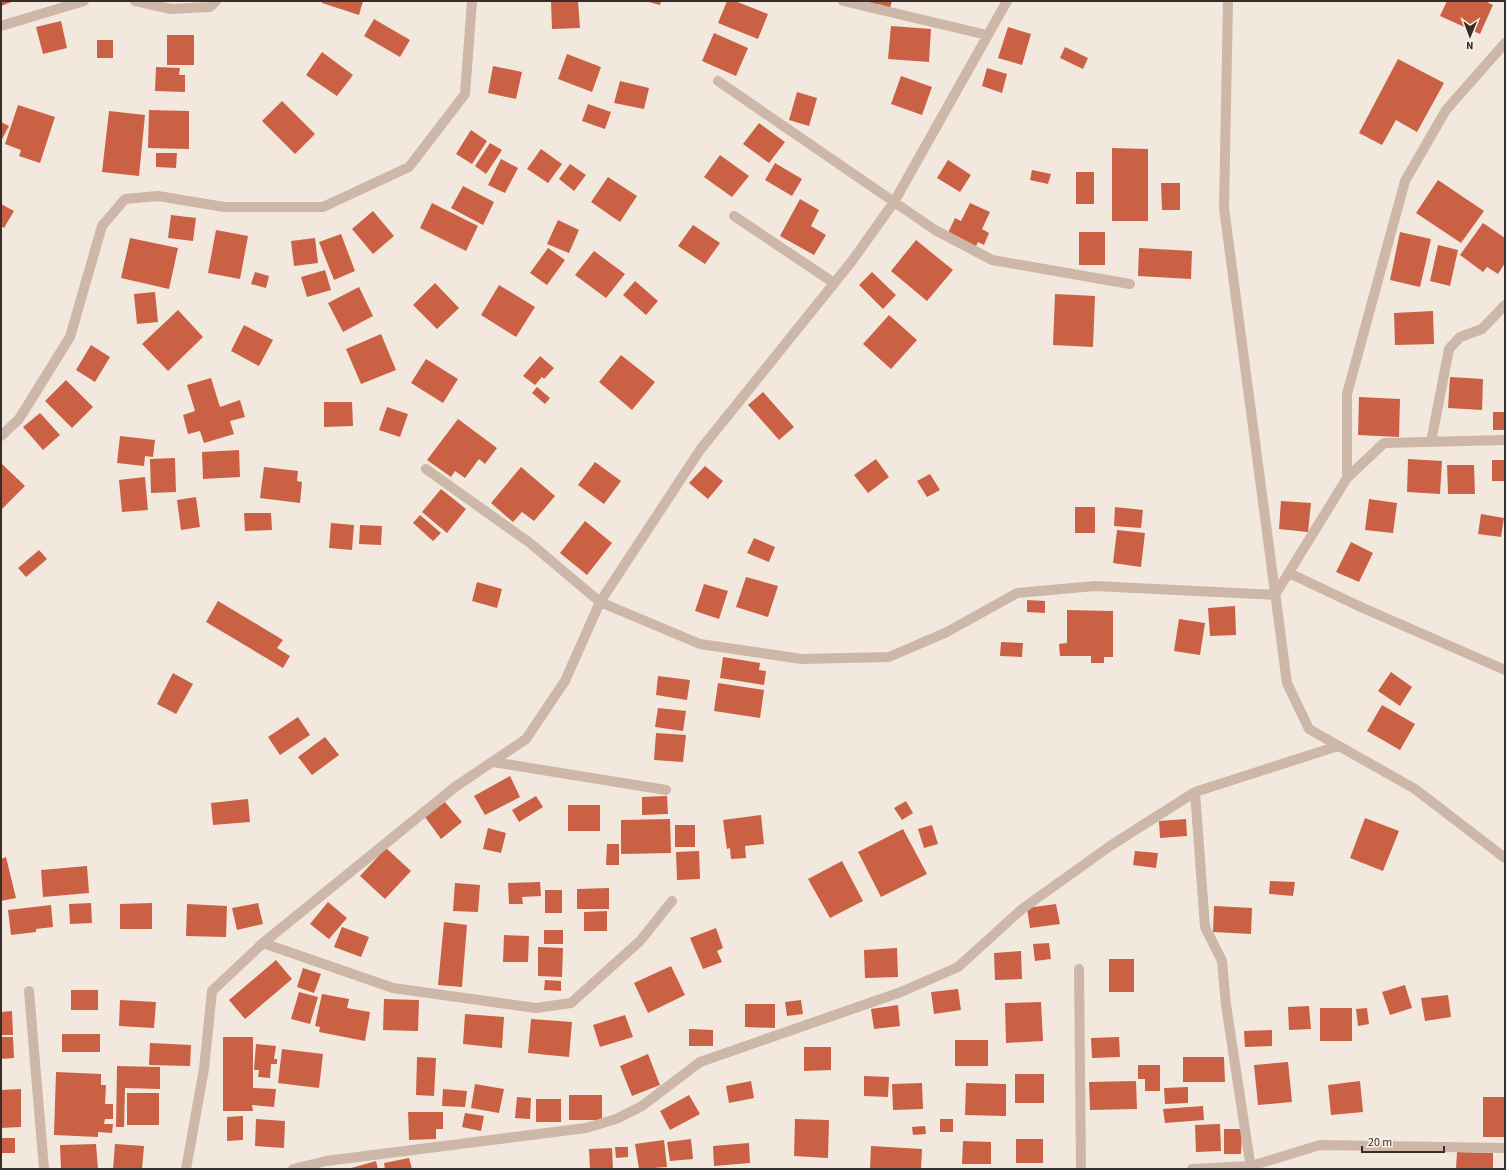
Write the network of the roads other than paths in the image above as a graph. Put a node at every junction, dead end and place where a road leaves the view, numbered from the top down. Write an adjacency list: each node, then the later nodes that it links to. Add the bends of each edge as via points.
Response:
1 (84, 1): 8 (street)
2 (135, 1): 3 (street, via 171,8 210,7)
3 (216, 1)
4 (472, 1): 17 (street, via 465,94 409,167 323,208 224,207 158,196 125,200 102,226 70,337 18,419)
5 (843, 1): 9 (street)
6 (1006, 1): 9 (street)
7 (1228, 1): 23 (street, via 1224,208)
8 (1, 26)
9 (987, 35): 12 (street)
10 (1505, 43): 21 (street, via 1446,110 1405,181 1347,394)
11 (718, 81): 12 (street)
12 (894, 202): 14 (street); 15 (street, via 935,230 992,260)
13 (734, 216): 14 (street)
14 (834, 283): 24 (street, via 700,450)
15 (1130, 284)
16 (1505, 305): 19 (street, via 1482,329 1460,337 1449,349)
17 (1, 436)
18 (1505, 440): 19 (street)
19 (1431, 442): 21 (street, via 1384,443)
20 (426, 469): 24 (street, via 530,542)
21 (1347, 478): 22 (street)
22 (1289, 572): 23 (street); 25 (street, via 1363,608)
23 (1275, 595): 24 (street, via 1095,586 1017,593 947,632 888,657 802,659 700,644); 26 (street, via 1288,683 1309,729)
24 (600, 602): 27 (street, via 565,681 526,739)
25 (1505, 670)
26 (1338, 746): 29 (street); 30 (street, via 1414,789)
27 (493, 762): 28 (street); 32 (street, via 455,787)
28 (666, 790)
29 (1195, 792): 36 (street, via 1205,927 1222,961 1226,1005); 39 (street, via 1110,846 1022,909 958,967 901,992 700,1062 642,1106 616,1119 586,1128 326,1161)
30 (1505, 858)
31 (672, 901): 32 (street, via 640,941 571,1003 536,1008 393,988)
32 (263, 943): 38 (street, via 212,991 204,1069)
33 (1079, 969): 40 (street)
34 (28, 991): 37 (street)
35 (1505, 1148): 36 (street, via 1320,1145)
36 (1251, 1167): 41 (street)
37 (44, 1169)
38 (186, 1169)
39 (293, 1169)
40 (1081, 1169)
41 (1192, 1169)

